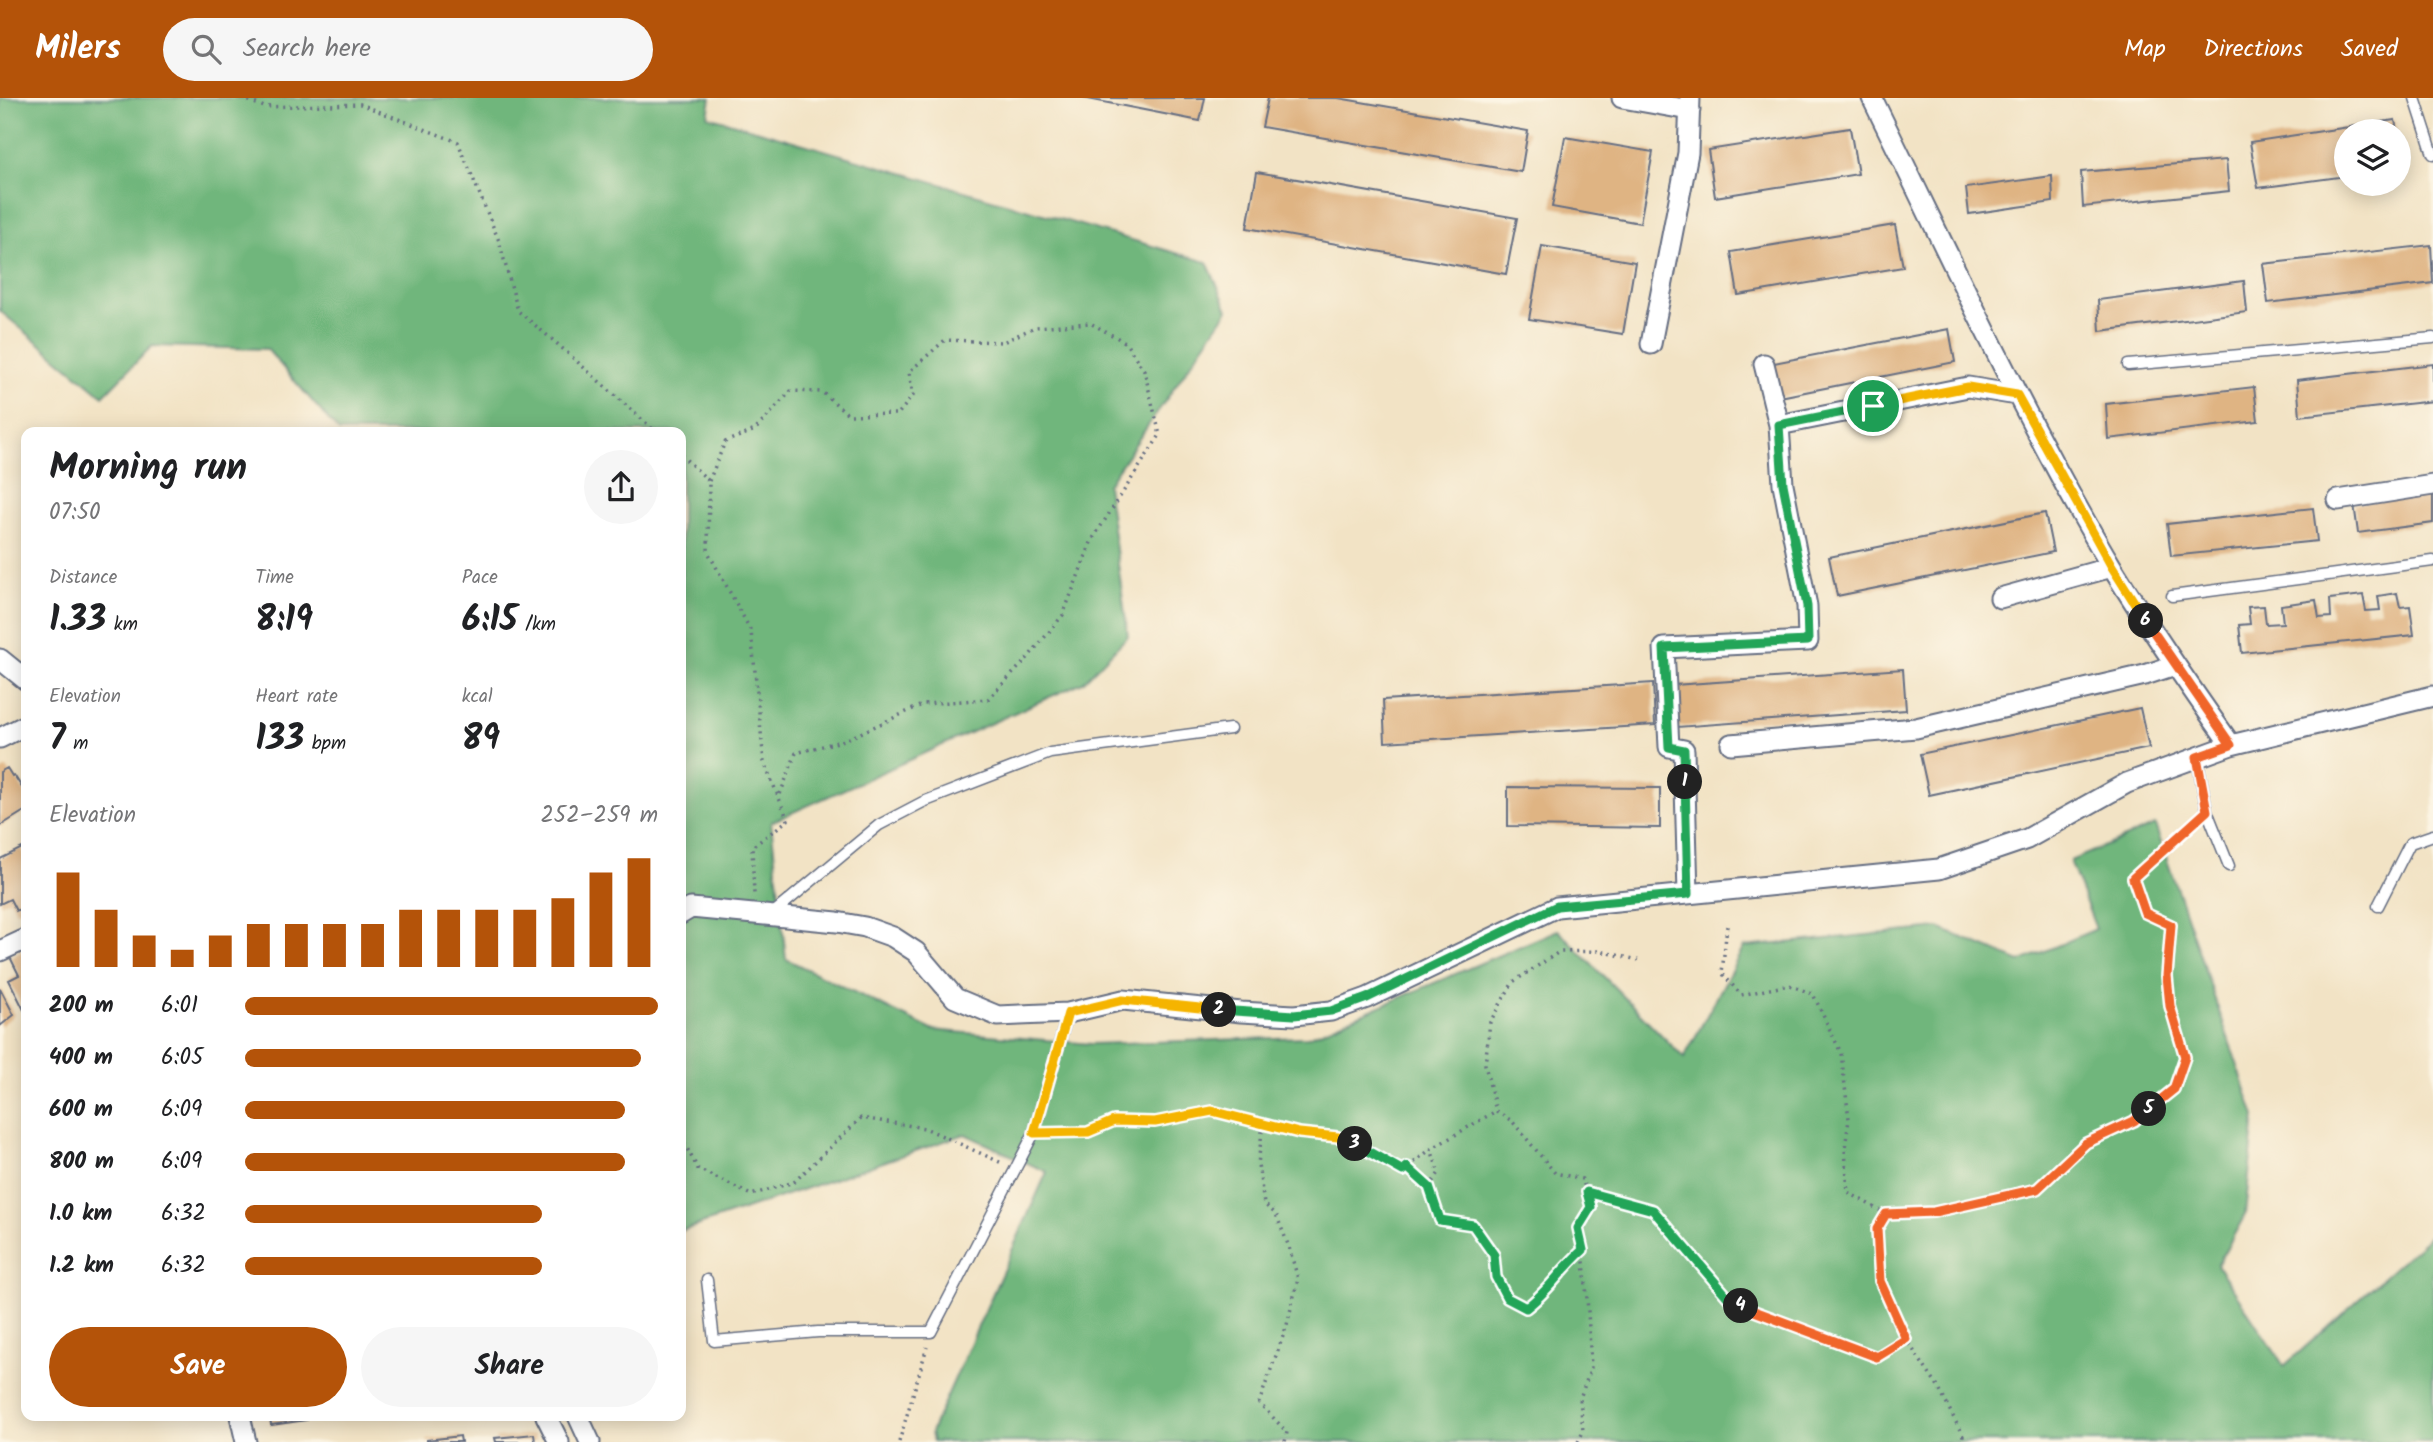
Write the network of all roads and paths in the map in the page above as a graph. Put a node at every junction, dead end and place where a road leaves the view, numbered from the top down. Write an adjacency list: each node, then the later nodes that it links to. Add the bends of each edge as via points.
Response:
1 (242, 98): 13 (path, via 264,107 360,104 458,142 499,241 518,312)
2 (1622, 98): 5 (street)
3 (1872, 98): 11 (street)
4 (2415, 98): 6 (lane)
5 (1690, 104): 8 (street, via 1688,153)
6 (2433, 154)
7 (2433, 338): 10 (lane)
8 (1651, 344)
9 (1764, 364): 12 (street)
10 (2127, 365)
11 (2017, 395): 12 (street, via 1968,387); 19 (street)
12 (1779, 425): 36 (street, via 1783,484 1807,606 1808,641 1664,648 1669,747 1684,750)
13 (650, 427)
14 (686, 460): 15 (path)
15 (709, 481): 32 (path, via 708,552 751,631 764,762); 32 (path, via 725,442 755,430 791,391 822,392 849,415 898,414 913,396 909,372 945,340 1003,342 1035,327 1090,323 1125,342 1144,370 1160,435 1092,540 1063,615 988,699 924,704 845,740 796,753)
16 (2433, 485): 17 (street)
17 (2339, 500)
18 (2433, 561): 20 (lane)
19 (2112, 567): 21 (street); 23 (street)
20 (2172, 596)
21 (2000, 598)
22 (0, 659): 24 (street)
23 (2175, 665): 29 (street, via 1916,728); 30 (street)
24 (21, 676)
25 (2433, 696): 30 (street)
26 (21, 728): 28 (street)
27 (1230, 729): 39 (lane, via 1050,753 923,803 879,825)
28 (0, 738)
29 (1731, 744)
30 (2231, 745): 31 (street)
31 (2197, 757): 33 (lane); 36 (street, via 2127,783 2027,839 1939,869)
32 (779, 797): 39 (path, via 788,820 752,846)
33 (2207, 811): 35 (lane); 54 (path, via 2133,878 2145,913 2171,925 2170,1006 2185,1057 2174,1089 2134,1121 2086,1143 2037,1189 1934,1212)
34 (2433, 835): 37 (lane, via 2410,843)
35 (2229, 866)
36 (1688, 894): 44 (street, via 1557,906 1331,1011 1254,1013 1123,1000)
37 (2378, 906)
38 (686, 911): 39 (street)
39 (763, 914): 44 (street, via 865,927 893,937 916,952 955,998 998,1016)
40 (1727, 926): 54 (path, via 1722,973 1741,995 1789,985 1812,994 1841,1053 1849,1118 1845,1149 1848,1192)
41 (21, 941): 42 (street)
42 (0, 951)
43 (1638, 960): 45 (path, via 1600,951 1559,952 1513,982 1490,1023 1485,1065)
44 (1068, 1013): 47 (lane)
45 (1496, 1111): 49 (path); 53 (path, via 1513,1121 1555,1173 1582,1179)
46 (1263, 1124): 47 (path, via 1212,1111 1155,1122 1114,1121 1088,1132); 50 (path, via 1338,1137 1403,1171); 66 (path, via 1258,1164 1264,1204 1276,1214 1298,1279 1259,1403 1287,1432)
47 (1034, 1133): 51 (lane)
48 (686, 1146): 51 (path, via 698,1169 751,1195 794,1182 861,1118 925,1128)
49 (1432, 1149): 50 (path); 52 (path, via 1439,1172)
50 (1407, 1167): 52 (path)
51 (1016, 1169): 57 (lane)
52 (1429, 1187): 55 (path, via 1440,1220 1473,1225 1494,1255 1496,1277 1507,1298 1526,1308)
53 (1587, 1192): 55 (path, via 1591,1207 1578,1228); 58 (path, via 1653,1210 1732,1302 1877,1357)
54 (1886, 1214): 58 (path, via 1877,1229 1880,1281)
55 (1583, 1250): 67 (path, via 1591,1368 1580,1398 1583,1432)
56 (707, 1280): 57 (lane, via 714,1341 818,1332)
57 (931, 1332): 65 (path)
58 (1906, 1339): 68 (path, via 1938,1387)
59 (241, 1421): 62 (street)
60 (548, 1421): 63 (street)
61 (580, 1421): 64 (street)
62 (246, 1442)
63 (559, 1442)
64 (590, 1442)
65 (899, 1442)
66 (1285, 1442)
67 (1578, 1442)
68 (1962, 1442)

